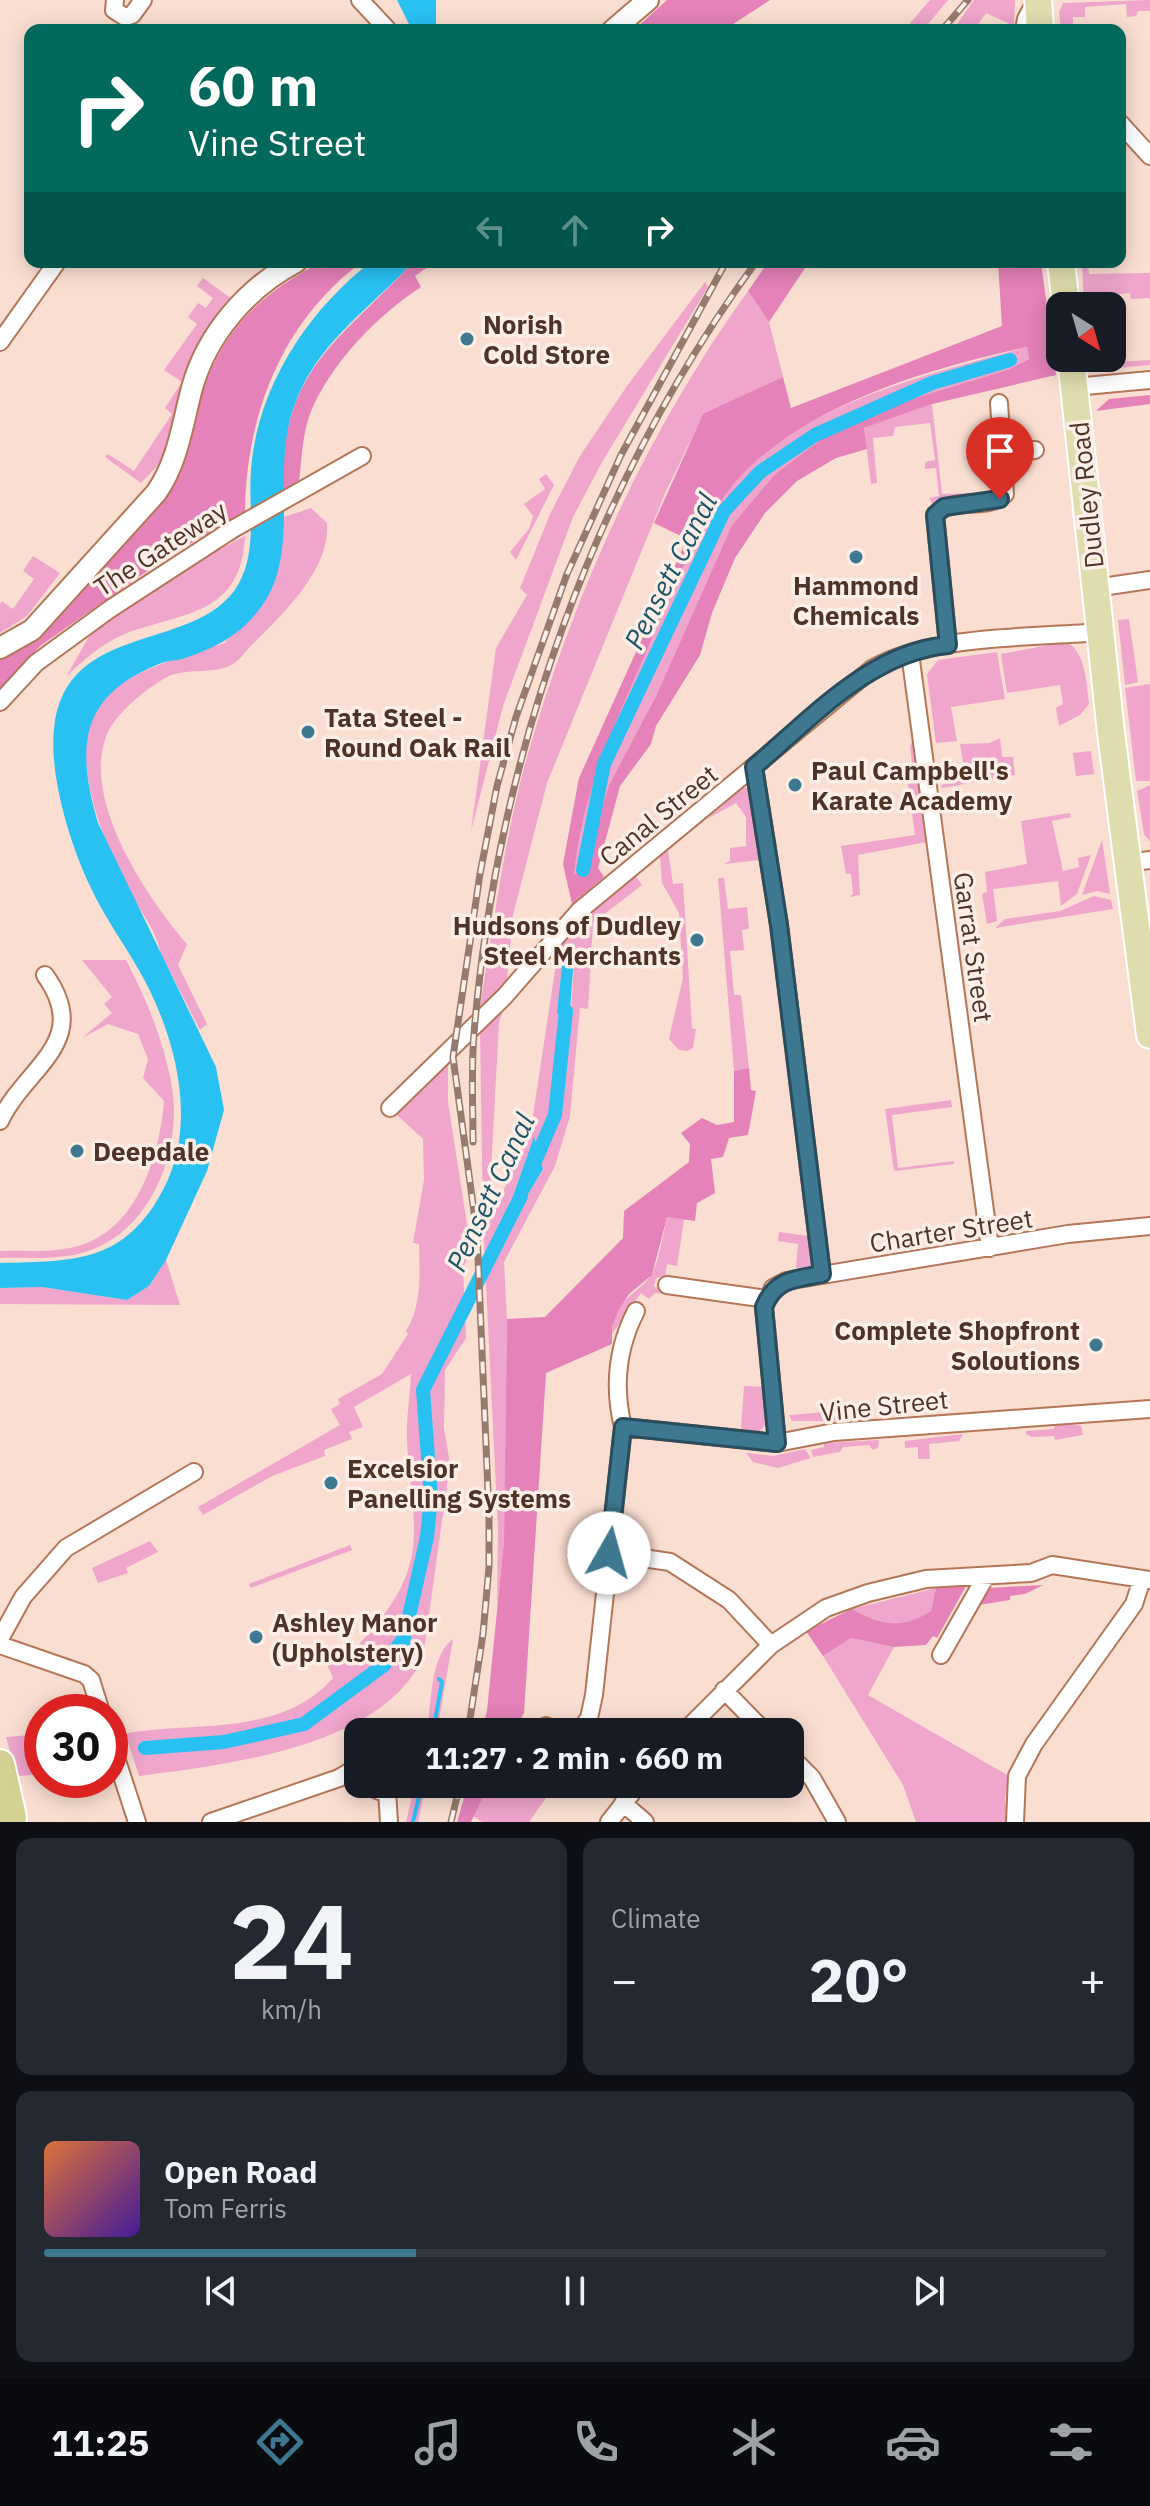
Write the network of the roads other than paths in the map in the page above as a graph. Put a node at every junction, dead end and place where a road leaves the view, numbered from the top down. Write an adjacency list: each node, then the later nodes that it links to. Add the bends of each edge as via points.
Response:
1 (115, 0): 2 (street, via 114,10 125,17)
2 (143, 0)
3 (360, 0): 6 (street)
4 (648, 0): 7 (street)
5 (1037, 0): 8 (street); 9 (main road)
6 (382, 24)
7 (620, 24)
8 (1025, 24)
9 (1039, 24)
10 (1126, 130): 11 (street)
11 (1150, 156)
12 (53, 268): 16 (street)
13 (285, 268): 28 (street, via 222,326 193,383 171,472 156,493 32,630)
14 (1062, 268): 15 (main road)
15 (1064, 292)
16 (0, 342)
17 (1072, 372): 19 (main road, Dudley Road)
18 (1150, 380): 19 (street)
19 (1074, 387): 25 (main road, Dudley Road)
20 (999, 403): 22 (street)
21 (1035, 450): 22 (street)
22 (1004, 453): 27 (street, via 1007,487 1000,499 944,507 935,515)
23 (362, 456): 30 (street, The Gateway, via 233,529 68,637)
24 (1150, 580): 25 (street)
25 (1095, 588): 26 (main road, Dudley Road)
26 (1100, 632): 27 (street, Canal Street); 32 (main road, Dudley Road)
27 (948, 645): 29 (street, Canal Street)
28 (0, 648)
29 (910, 653): 31 (street, Canal Street, via 872,669); 38 (street, Garrat Street)
30 (0, 702)
31 (754, 767): 35 (street, Canal Street, via 579,911 504,997); 39 (street)
32 (1138, 862): 34 (main road, Dudley Road)
33 (45, 975): 36 (street, via 60,1002 57,1046 16,1092)
34 (1150, 1035)
35 (390, 1108)
36 (0, 1121)
37 (1150, 1226): 38 (street, Charter Street)
38 (990, 1248): 39 (street, Charter Street)
39 (822, 1274): 41 (street, Charter Street, via 786,1281)
40 (667, 1285): 41 (street)
41 (767, 1299): 45 (street)
42 (636, 1311): 44 (street, via 622,1338 616,1388)
43 (1150, 1409): 45 (street, Vine Street, via 834,1432)
44 (623, 1427): 45 (street, Vine Street); 47 (street)
45 (777, 1443)
46 (194, 1472): 50 (street, via 66,1548 23,1597)
47 (609, 1553): 52 (street, via 670,1562 729,1600); 56 (street)
48 (986, 1576): 49 (street, via 1031,1573 1052,1565); 52 (street, via 926,1579 868,1593 826,1608); 53 (street)
49 (1146, 1580): 75 (street, via 1034,1744 1017,1776)
50 (0, 1639)
51 (0, 1645): 55 (street, via 84,1674)
52 (771, 1645): 54 (street)
53 (941, 1655)
54 (724, 1690): 57 (street); 58 (street)
55 (95, 1694)
56 (589, 1718)
57 (697, 1718)
58 (751, 1718)
59 (0, 1764): 68 (highway)
60 (804, 1770): 74 (street)
61 (344, 1775): 62 (street)
62 (339, 1778): 63 (street); 70 (street)
63 (344, 1779)
64 (128, 1794): 69 (street)
65 (392, 1798): 71 (street)
66 (627, 1798): 67 (street)
67 (623, 1803): 72 (street); 73 (street)
68 (8, 1812)
69 (137, 1822)
70 (211, 1822)
71 (389, 1822)
72 (609, 1822)
73 (645, 1822)
74 (837, 1822)
75 (1015, 1822)

